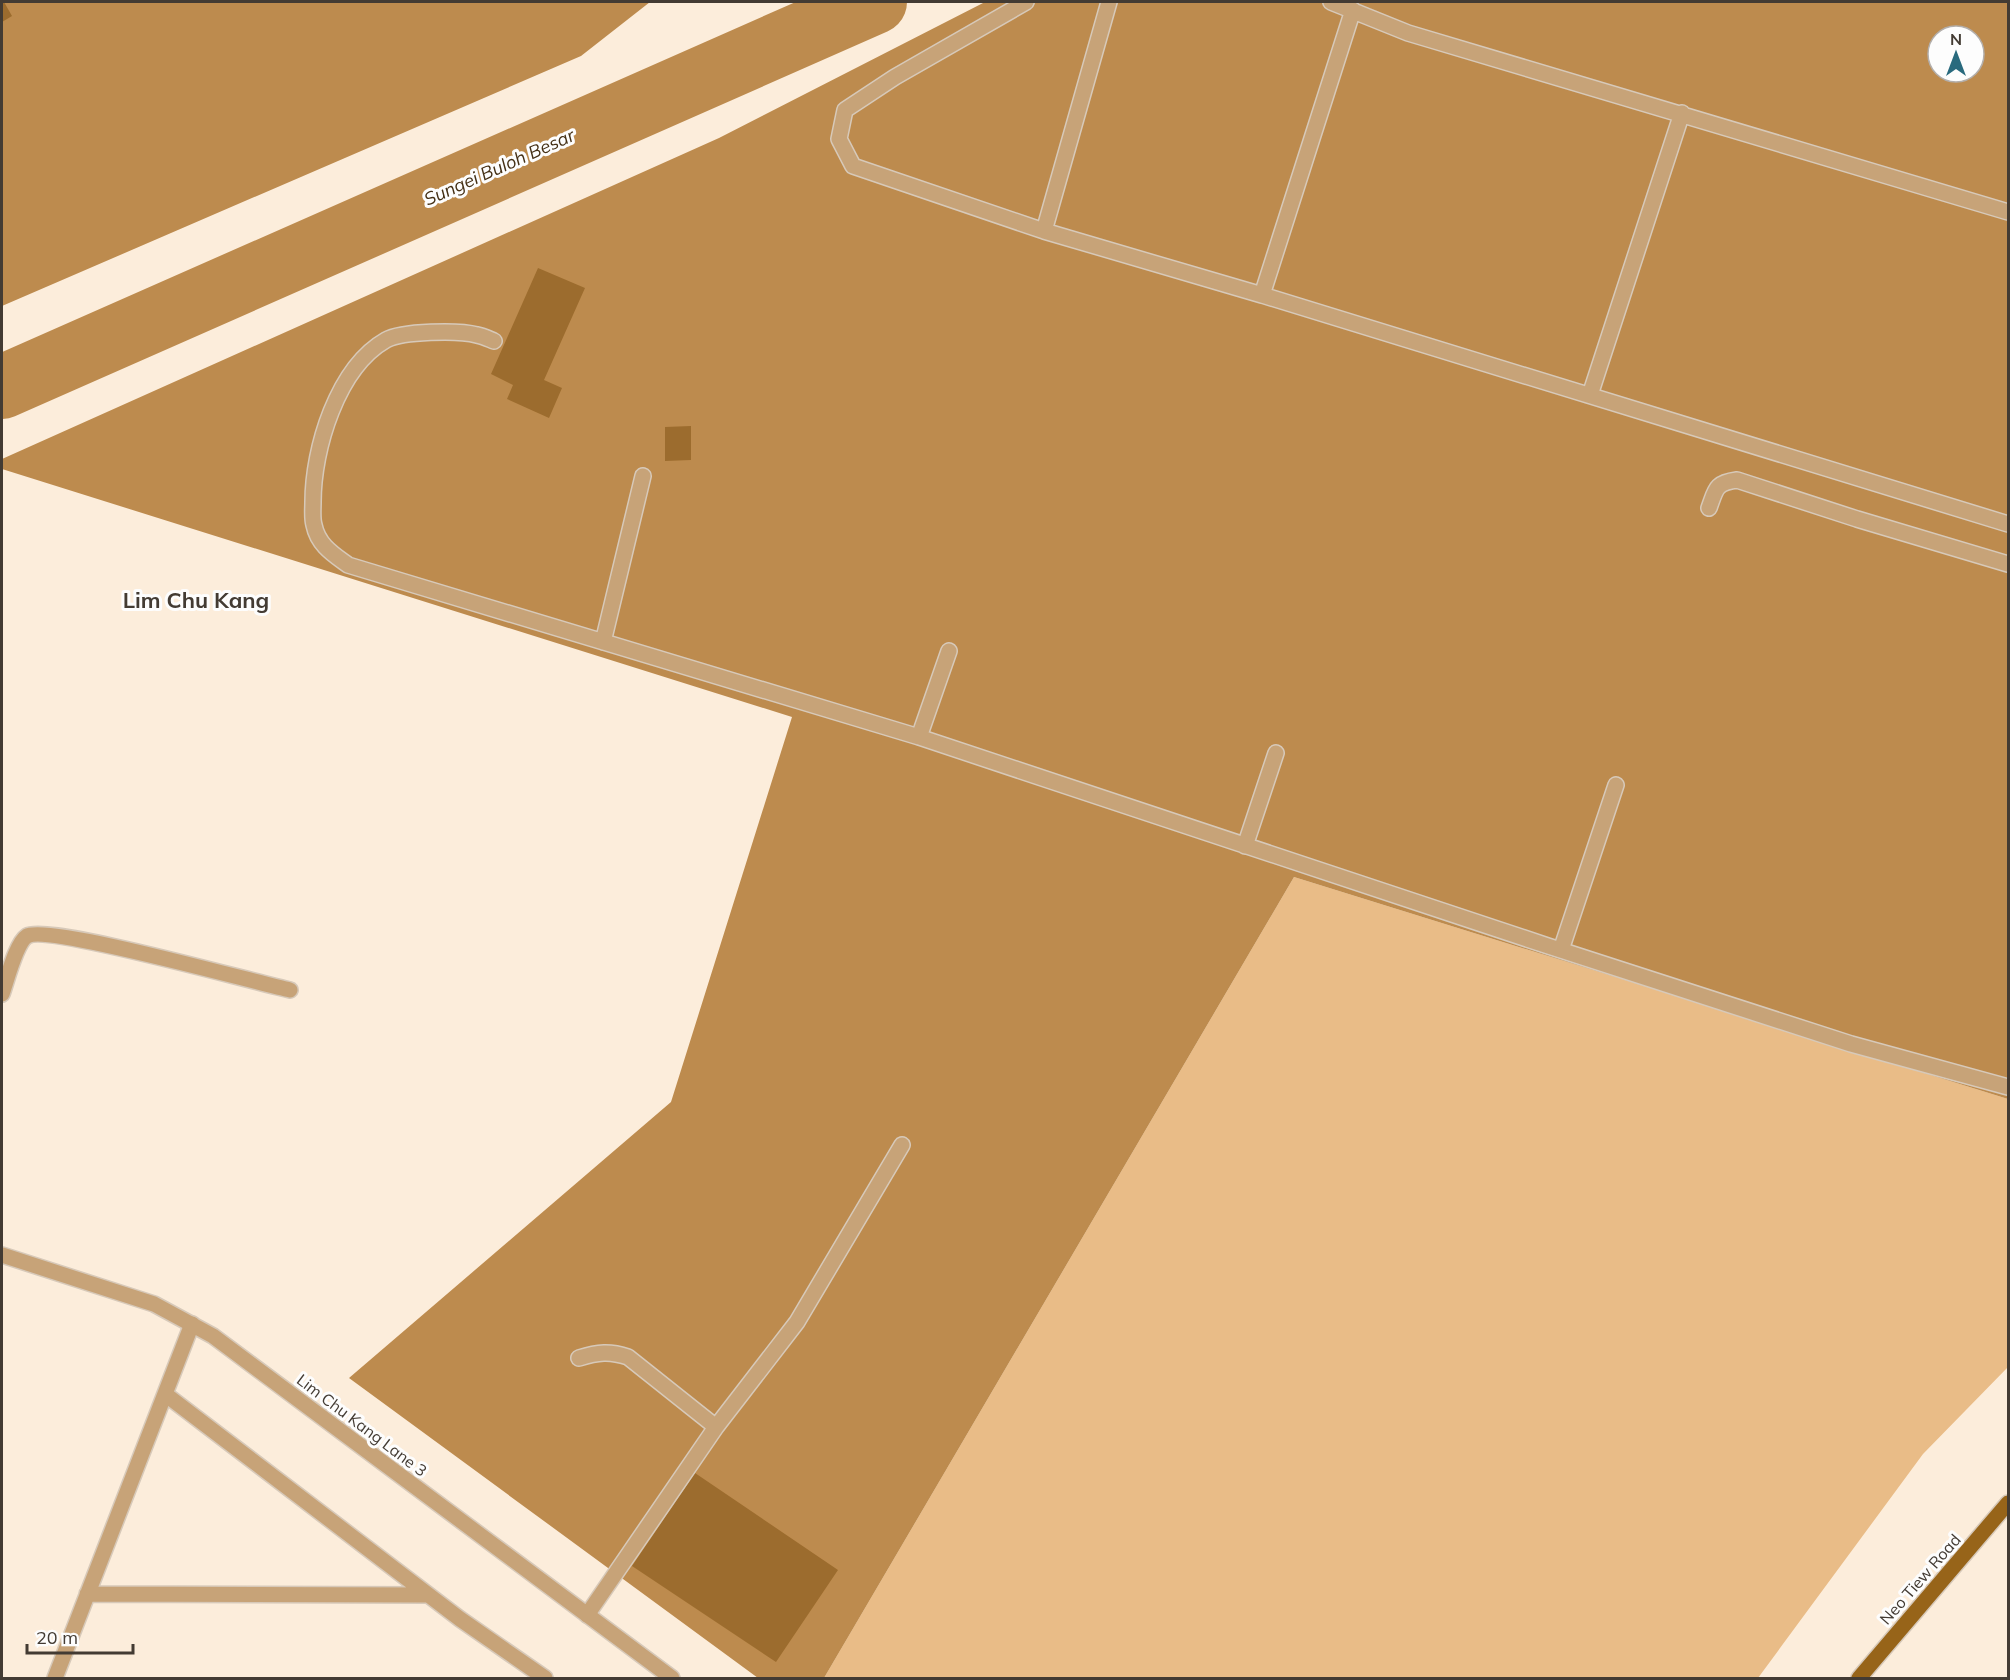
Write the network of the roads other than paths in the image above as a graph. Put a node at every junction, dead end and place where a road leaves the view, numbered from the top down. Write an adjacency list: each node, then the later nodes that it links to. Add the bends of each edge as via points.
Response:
1 (1026, 2): 7 (street, via 845,110 839,139 852,166)
2 (1109, 2): 7 (street)
3 (1331, 2): 4 (street)
4 (1353, 10): 5 (street, via 1408,33); 8 (street)
5 (1682, 113): 6 (street); 10 (street)
6 (2008, 212)
7 (1044, 231): 8 (street)
8 (1262, 295): 10 (street)
9 (494, 341): 15 (street, via 475,334 407,335 388,339 368,353 346,382 329,418 316,460 314,525 324,548 348,566)
10 (1590, 395): 13 (street)
11 (643, 476): 15 (street)
12 (1709, 508): 14 (street, via 1717,487 1737,480)
13 (2008, 524)
14 (2008, 564)
15 (603, 642): 17 (street)
16 (949, 651): 17 (street)
17 (919, 737): 20 (street)
18 (1275, 753): 20 (street)
19 (1616, 785): 21 (street)
20 (1245, 846): 21 (street)
21 (1561, 950): 24 (street, via 1851,1044)
22 (290, 990): 23 (street, via 79,938 41,934 29,935 21,941)
23 (2, 994)
24 (2008, 1087)
25 (902, 1145): 30 (street, via 797,1322)
26 (2, 1255): 27 (street, Lim Chu Kang Lane 3, via 154,1304)
27 (192, 1324): 29 (street); 34 (street, Lim Chu Kang Lane 3)
28 (579, 1358): 30 (street, via 597,1352 628,1357)
29 (165, 1394): 32 (street); 33 (street)
30 (716, 1427): 34 (street)
31 (2008, 1503): 38 (main road, Neo Tiew Road)
32 (87, 1594): 33 (street); 35 (street)
33 (428, 1595): 36 (street)
34 (586, 1615): 37 (street, Lim Chu Kang Lane 3)
35 (55, 1678)
36 (544, 1678)
37 (672, 1678)
38 (1859, 1678)

